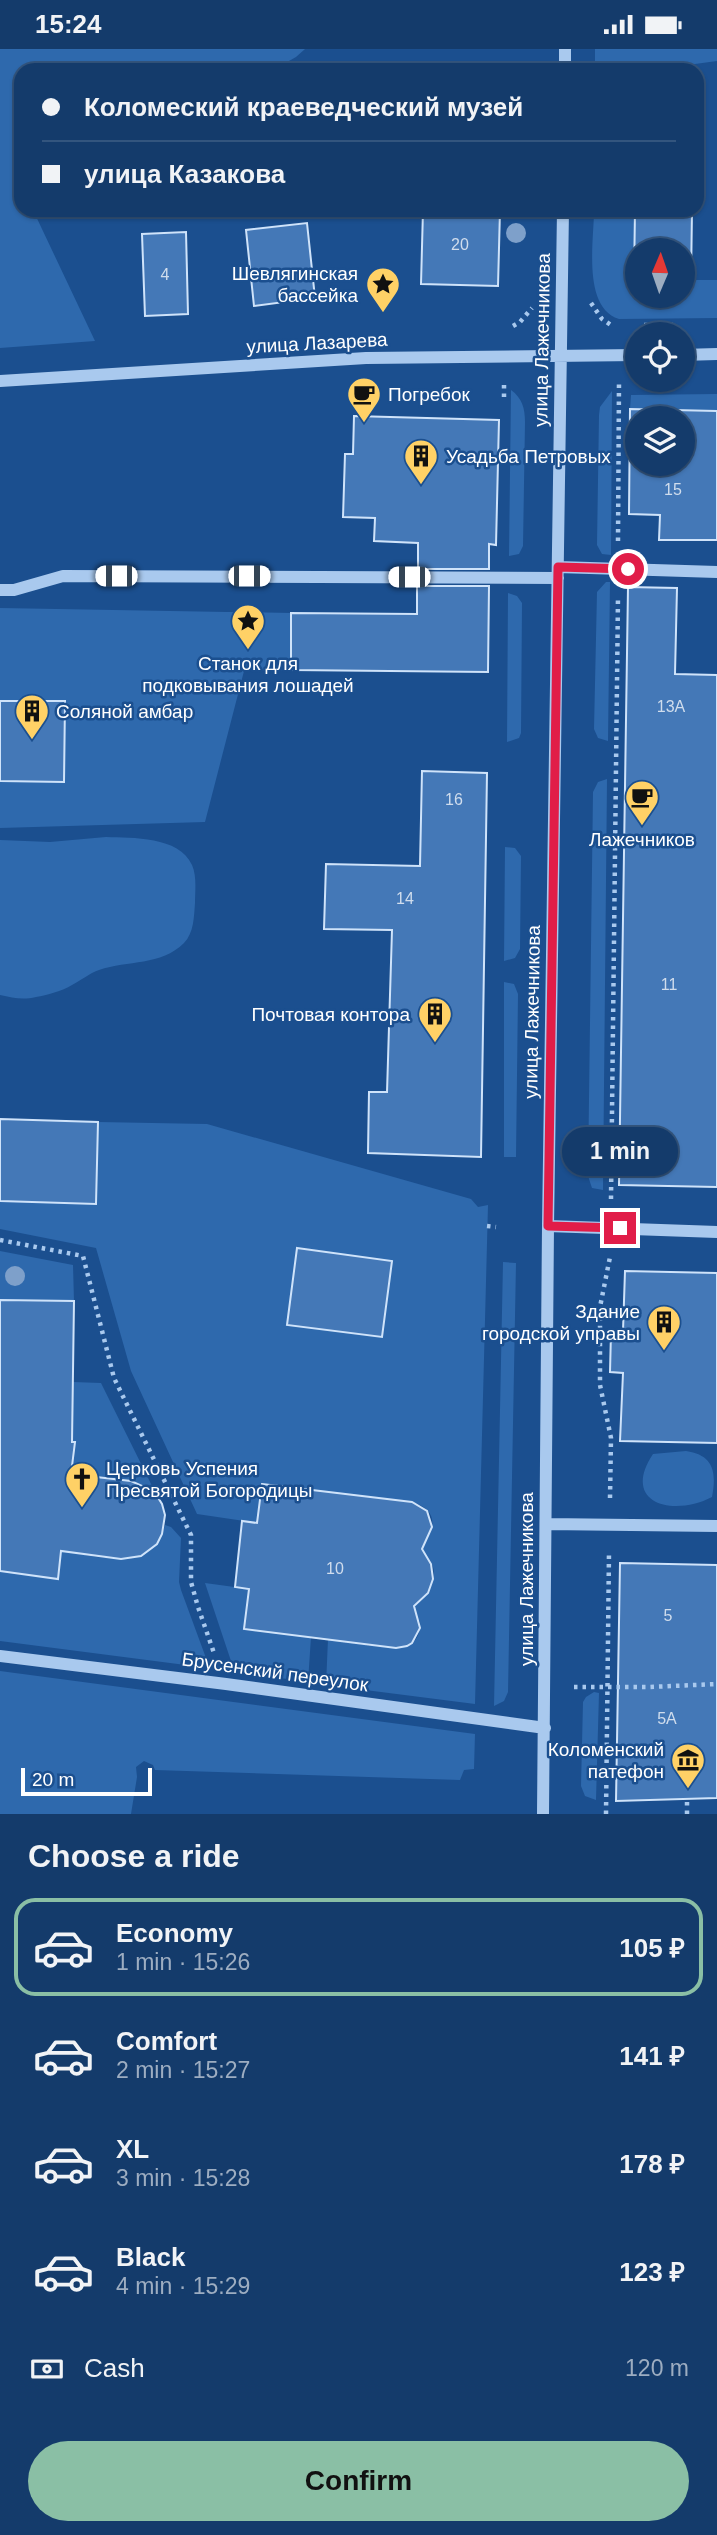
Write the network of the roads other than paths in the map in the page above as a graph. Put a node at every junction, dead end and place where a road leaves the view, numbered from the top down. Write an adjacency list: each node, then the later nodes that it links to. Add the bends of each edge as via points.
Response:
1 (563, 217): 5 (street, улица Лажечникова)
2 (717, 354): 4 (street)
3 (625, 355): 5 (street, улица Лазарева)
4 (695, 355)
5 (562, 357): 6 (street, улица Лазарева, via 366,358); 7 (street, улица Лажечникова)
6 (0, 381)
7 (558, 572): 8 (street); 9 (street, via 63,576); 10 (street, улица Лажечникова)
8 (717, 572)
9 (0, 590)
10 (548, 1226): 11 (street); 12 (street, улица Лажечникова)
11 (717, 1232)
12 (546, 1524): 13 (street); 15 (street, улица Лажечникова)
13 (717, 1526)
14 (0, 1656): 15 (street, Брусенский переулок)
15 (545, 1728): 16 (street, улица Лажечникова)
16 (543, 1814)

